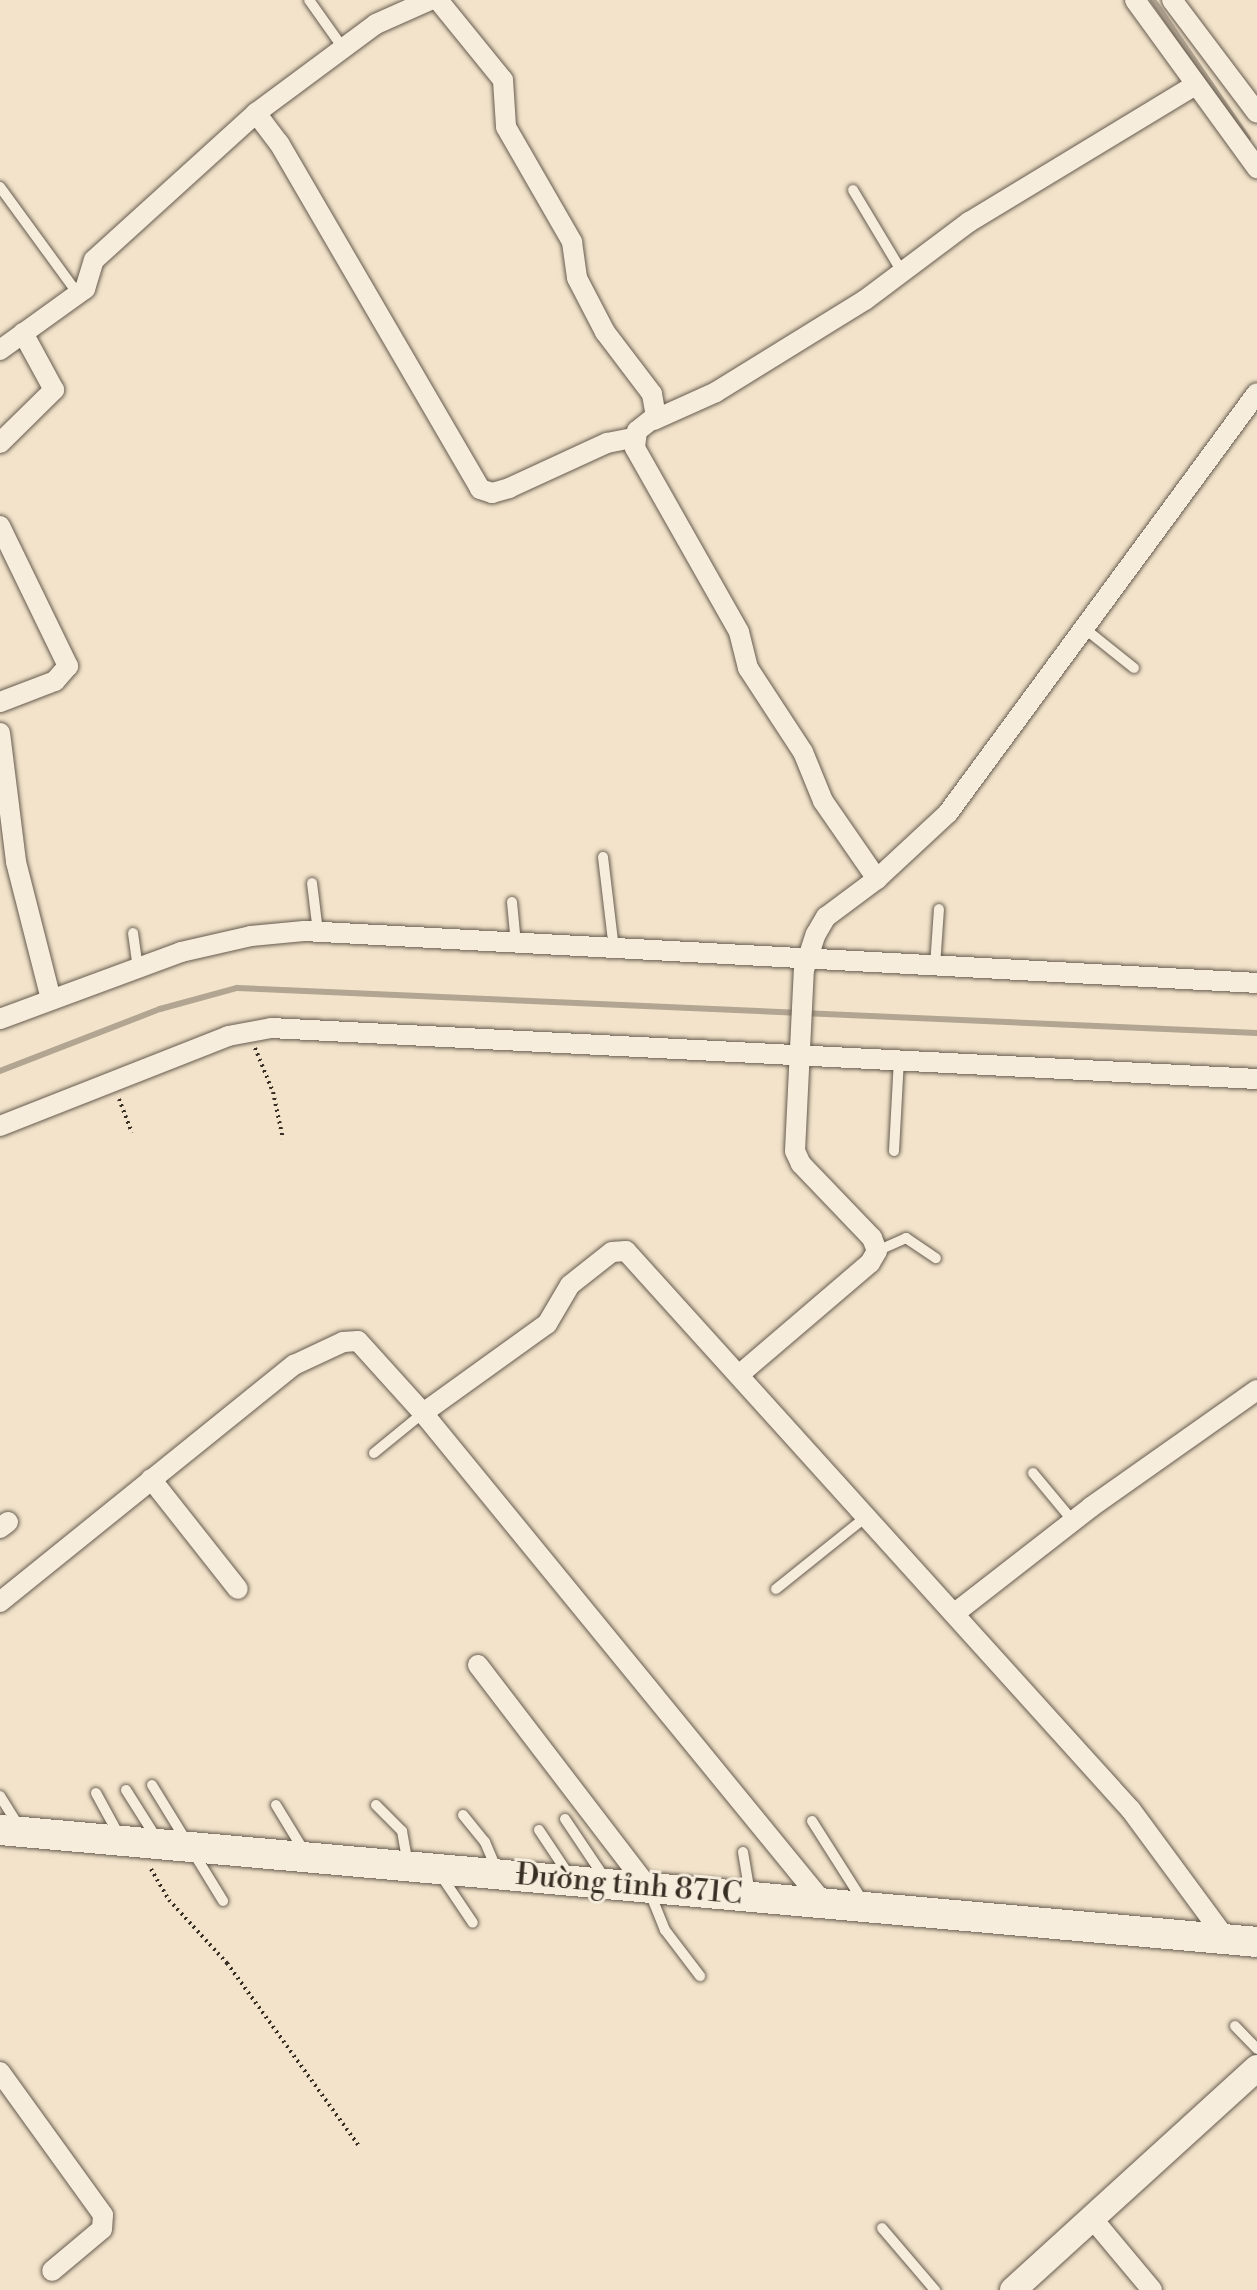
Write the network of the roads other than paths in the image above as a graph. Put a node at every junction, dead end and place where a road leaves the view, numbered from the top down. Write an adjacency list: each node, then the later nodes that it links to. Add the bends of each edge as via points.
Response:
1 (309, 0): 6 (lane)
2 (438, 0): 18 (street, via 503,80 506,127 572,242 577,278 605,332 652,394)
3 (1135, 0): 7 (street)
4 (1172, 0): 9 (street)
5 (418, 2): 6 (street)
6 (343, 48): 8 (street)
7 (1194, 86): 10 (street); 13 (street, via 969,222)
8 (256, 113): 14 (street, via 94,260 91,280); 19 (street, via 279,143 480,489 492,493 509,488 607,443)
9 (1257, 113)
10 (1257, 168)
11 (0, 187): 14 (lane)
12 (853, 190): 13 (lane)
13 (902, 272): 18 (street, via 716,392)
14 (78, 294): 15 (street)
15 (23, 333): 16 (street); 20 (street, via 54,390)
16 (0, 350)
17 (1257, 393): 22 (street)
18 (654, 420): 19 (street)
19 (633, 438): 27 (street, via 739,632 748,668 808,762 823,801)
20 (0, 443)
21 (0, 526): 24 (street, via 68,666 55,681)
22 (1084, 628): 23 (lane); 27 (street, via 948,813)
23 (1134, 668)
24 (0, 702)
25 (0, 733): 39 (street, via 16,862)
26 (603, 857): 34 (lane)
27 (877, 879): 35 (street, via 826,917)
28 (312, 883): 31 (lane)
29 (512, 902): 33 (lane)
30 (939, 909): 36 (lane)
31 (318, 932): 33 (street); 37 (street, via 251,936)
32 (133, 933): 37 (lane)
33 (516, 944): 34 (street)
34 (615, 951): 35 (street)
35 (805, 964): 36 (street); 41 (street)
36 (935, 966): 38 (street)
37 (138, 968): 39 (street)
38 (1257, 983)
39 (51, 999): 40 (street)
40 (0, 1019)
41 (799, 1053): 42 (street); 44 (street, via 249,1031); 46 (street, via 797,1159 872,1238)
42 (899, 1059): 43 (street); 45 (lane)
43 (1257, 1079)
44 (0, 1126)
45 (894, 1151)
46 (877, 1251): 47 (lane, via 906,1238); 48 (street, via 870,1263)
47 (936, 1258)
48 (740, 1374): 50 (street, via 662,1284 619,1250 570,1285 547,1324); 54 (street)
49 (1257, 1390): 55 (street)
50 (423, 1413): 51 (lane); 53 (street, via 370,1350 351,1340 294,1365); 83 (street)
51 (374, 1453)
52 (1033, 1473): 55 (lane)
53 (151, 1479): 56 (street); 58 (street)
54 (867, 1516): 57 (lane); 59 (street)
55 (1073, 1521): 59 (street)
56 (238, 1589)
57 (776, 1589)
58 (0, 1602)
59 (955, 1613): 86 (street, via 1131,1810)
60 (478, 1665): 80 (street)
61 (152, 1785): 73 (lane)
62 (126, 1790): 72 (lane)
63 (96, 1793): 72 (lane)
64 (0, 1796): 71 (lane)
65 (276, 1805): 75 (lane)
66 (376, 1805): 76 (lane, via 402,1831)
67 (463, 1815): 77 (lane, via 485,1842)
68 (565, 1819): 79 (lane)
69 (812, 1821): 84 (lane)
70 (539, 1830): 78 (lane)
71 (11, 1831): 72 (main road, Đường tỉnh 871C)
72 (139, 1842): 73 (main road, Đường tỉnh 871C)
73 (193, 1847): 75 (main road, Đường tỉnh 871C); 82 (lane)
74 (743, 1852): 81 (lane)
75 (307, 1857): 76 (main road, Đường tỉnh 871C)
76 (422, 1867): 77 (main road, Đường tỉnh 871C); 85 (lane)
77 (499, 1874): 78 (main road, Đường tỉnh 871C)
78 (572, 1880): 79 (main road, Đường tỉnh 871C)
79 (608, 1884): 80 (main road, Đường tỉnh 871C)
80 (648, 1887): 81 (main road, Đường tỉnh 871C); 88 (lane, via 665,1930)
81 (751, 1896): 83 (main road, Đường tỉnh 871C)
82 (223, 1901)
83 (823, 1902): 84 (main road, Đường tỉnh 871C)
84 (866, 1906): 86 (main road, Đường tỉnh 871C)
85 (473, 1923)
86 (1226, 1939): 87 (main road, Đường tỉnh 871C)
87 (1257, 1942)
88 (700, 1976)
89 (1235, 2026): 90 (lane)
90 (1257, 2049)
91 (0, 2072): 95 (street, via 103,2215 102,2229)
92 (1254, 2077): 93 (street)
93 (1091, 2217): 97 (street); 98 (street)
94 (882, 2228): 96 (lane)
95 (52, 2271)
96 (935, 2290)
97 (1013, 2290)
98 (1152, 2290)

